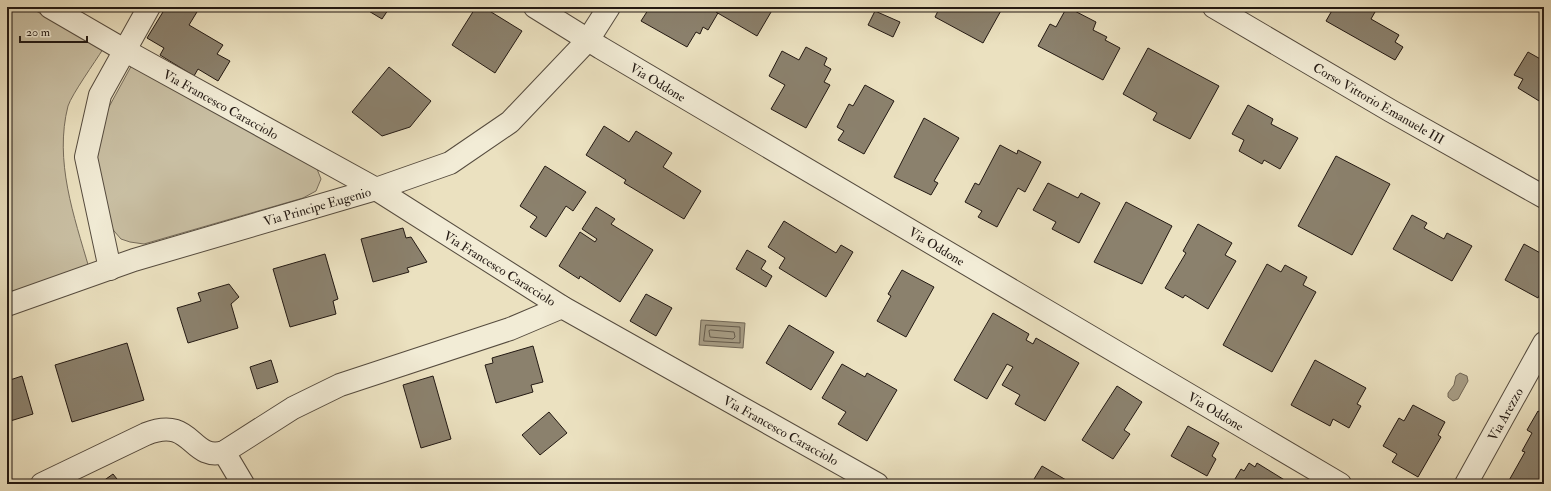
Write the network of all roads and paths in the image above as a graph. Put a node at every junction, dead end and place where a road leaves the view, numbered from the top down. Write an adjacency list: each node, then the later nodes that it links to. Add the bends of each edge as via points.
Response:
1 (50, 7): 7 (street, Via Francesco Caracciolo)
2 (149, 7): 7 (street)
3 (535, 7): 6 (street, Via Oddone)
4 (609, 7): 6 (street, Via Principe Eugenio)
5 (1214, 7): 9 (street, Corso Vittorio Emanuele III)
6 (588, 40): 8 (street, Via Principe Eugenio, via 510,122 450,163); 18 (street, Via Oddone)
7 (124, 50): 8 (street, Via Francesco Caracciolo); 10 (street, via 100,95 86,157)
8 (376, 189): 10 (street, Via Principe Eugenio); 12 (street, Via Francesco Caracciolo)
9 (1544, 197)
10 (110, 269): 11 (street, Via Principe Eugenio)
11 (7, 305)
12 (562, 307): 14 (street, via 510,329 340,385 293,408); 17 (street, Via Francesco Caracciolo)
13 (1544, 343): 19 (street, Via Arezzo)
14 (224, 452): 15 (street, via 204,451 185,434 177,430 160,429); 16 (street)
15 (42, 484)
16 (243, 484)
17 (877, 484)
18 (1340, 484)
19 (1466, 484)

